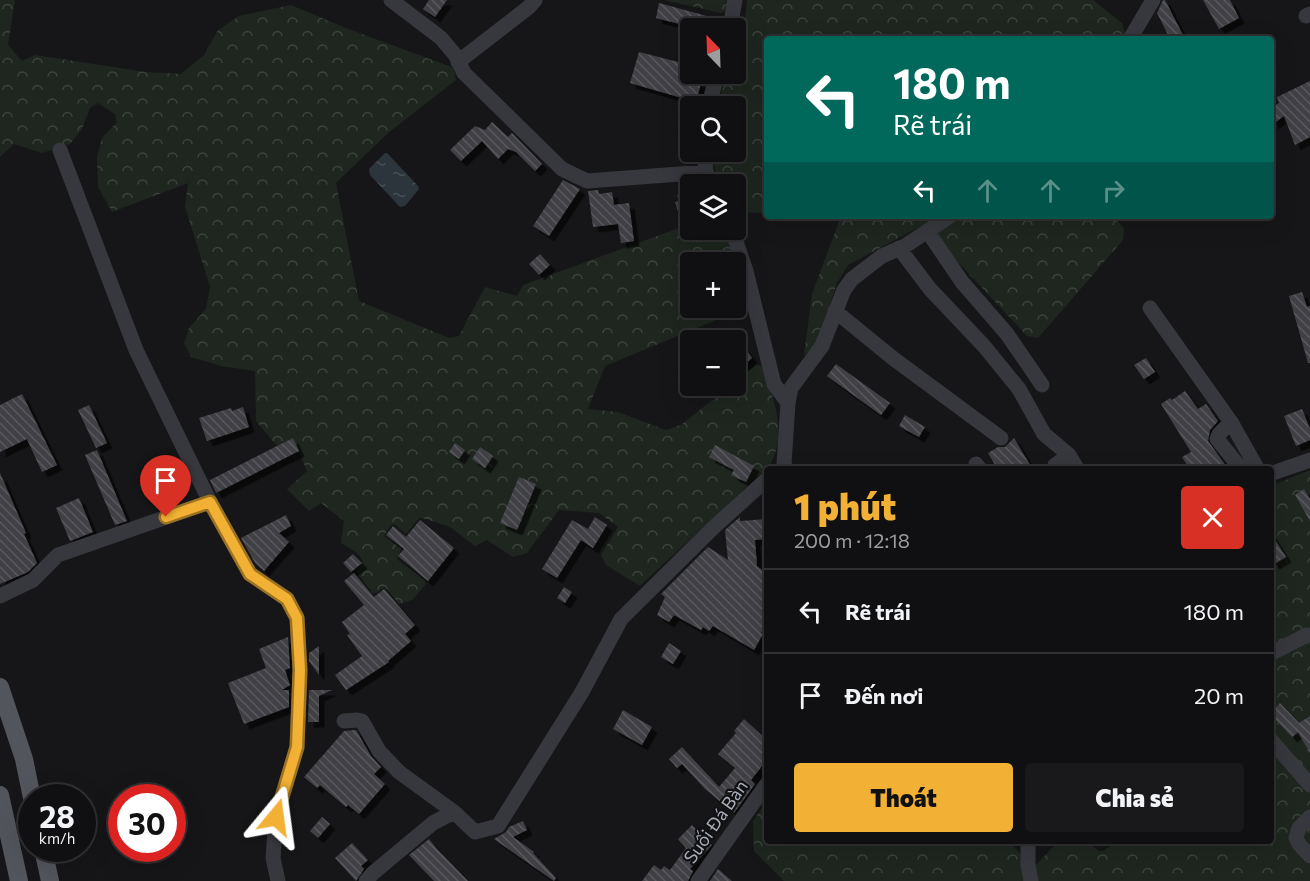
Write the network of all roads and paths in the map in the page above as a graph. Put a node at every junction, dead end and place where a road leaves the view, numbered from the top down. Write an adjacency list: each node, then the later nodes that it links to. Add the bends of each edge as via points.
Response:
1 (391, 0): 7 (street, via 441,38)
2 (535, 0): 7 (street)
3 (735, 0): 5 (street)
4 (1153, 0): 6 (street)
5 (732, 18)
6 (1132, 36)
7 (458, 62): 9 (street, via 464,73 562,169 576,177 587,181)
8 (60, 150): 29 (street, via 136,350)
9 (680, 179)
10 (946, 219): 11 (street)
11 (927, 232): 13 (street); 16 (street, via 962,282 1007,334)
12 (735, 240): 17 (street, via 774,384)
13 (899, 248): 15 (street, via 852,279); 20 (street, via 1019,389 1044,434)
14 (1150, 308): 18 (street)
15 (835, 311): 17 (street, via 822,346 791,388); 19 (street)
16 (1042, 386)
17 (788, 403): 22 (street)
18 (1231, 422): 25 (street, via 1217,439); 26 (street)
19 (1000, 438)
20 (1069, 455): 23 (street); 24 (street)
21 (1310, 460): 27 (street)
22 (783, 466)
23 (1055, 466)
24 (1076, 466)
25 (1239, 466)
26 (1256, 466)
27 (1274, 473)
28 (764, 482): 40 (street, via 621,619 582,692 498,826 475,832)
29 (210, 502): 30 (street, via 58,555 33,580); 47 (street, via 250,574 287,599 297,618 297,747 276,817 273,858)
30 (0, 596)
31 (1307, 634): 32 (street)
32 (1274, 652)
33 (0, 687): 36 (main road)
34 (344, 721): 40 (street, via 362,722 399,772)
35 (1274, 744): 37 (street)
36 (29, 784)
37 (1310, 785)
38 (764, 788): 49 (street, Suối Đá Bàn)
39 (0, 795): 45 (main road)
40 (454, 812): 48 (street, via 433,823)
41 (1310, 817): 43 (street, via 1299,828 1296,838)
42 (1028, 844): 50 (street)
43 (1310, 856)
44 (46, 862): 46 (main road)
45 (19, 881)
46 (50, 881)
47 (278, 881)
48 (366, 881)
49 (698, 881)
50 (1031, 881)

